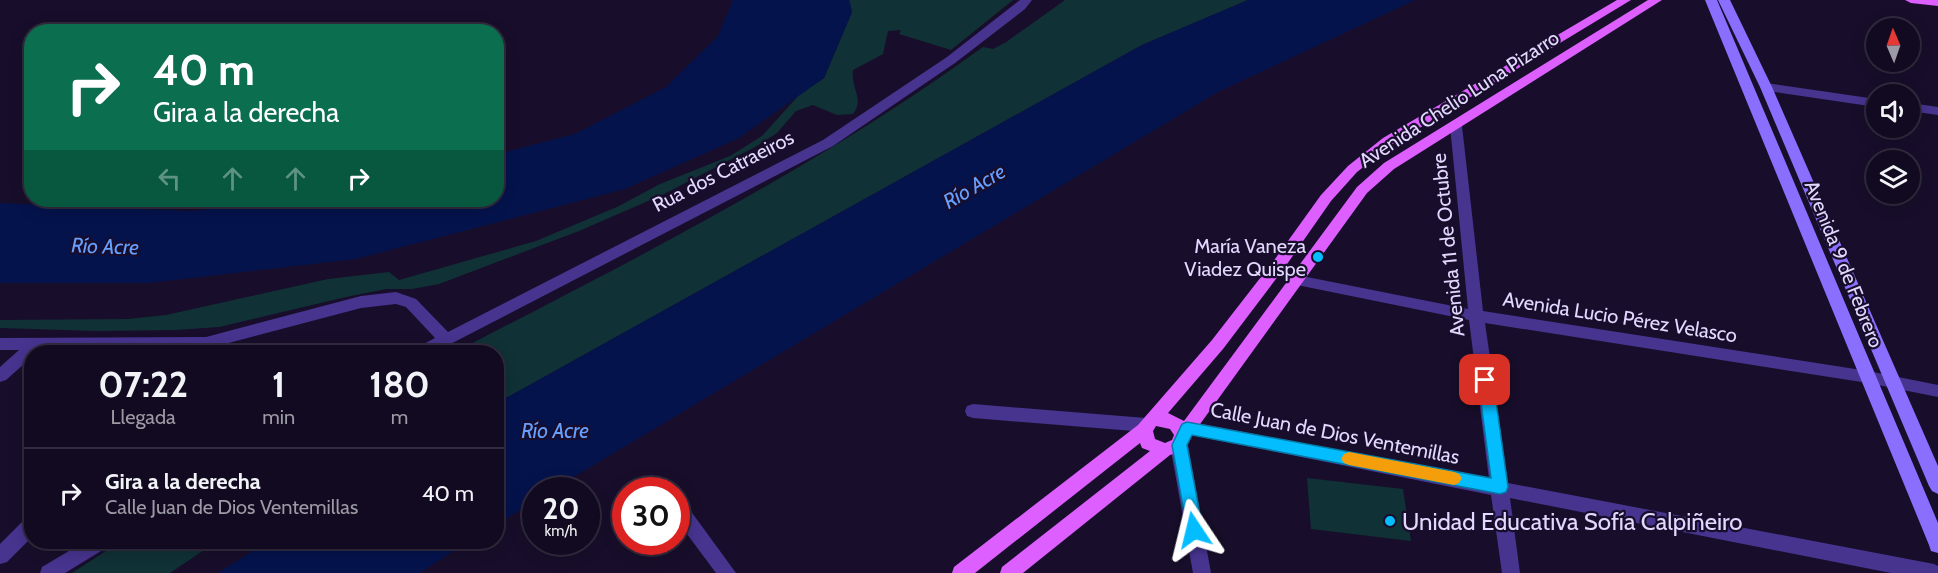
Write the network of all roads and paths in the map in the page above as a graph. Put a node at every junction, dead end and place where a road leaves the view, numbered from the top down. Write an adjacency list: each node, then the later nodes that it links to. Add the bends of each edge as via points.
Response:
1 (1026, 0): 15 (street, Rua dos Catraeiros, via 951,60 828,143)
2 (1625, 0): 26 (main road, Avenida Chelio Luna Pizarro, via 1388,141 1358,164 1309,219 1281,262 1173,399)
3 (1656, 0): 12 (main road, Avenida Chelio Luna Pizarro)
4 (1711, 0): 22 (street, Avenida 9 de Febrero)
5 (1724, 0): 8 (street, Avenida 9 de Febrero)
6 (1911, 0): 7 (main road)
7 (1938, 3)
8 (1766, 87): 9 (street); 23 (street, Avenida 9 de Febrero)
9 (1866, 102)
10 (1920, 108): 11 (street)
11 (1938, 111)
12 (1456, 126): 13 (main road, Avenida Chelio Luna Pizarro, via 1389,166 1362,190); 14 (street, Avenida 11 de Octubre)
13 (1297, 280): 14 (street, Avenida Lucio Pérez Velasco); 27 (main road, Avenida Chelio Luna Pizarro)
14 (1476, 316): 22 (street, Avenida Lucio Pérez Velasco); 29 (street, Avenida 11 de Octubre)
15 (446, 340): 18 (street, via 411,303 396,298 361,302); 19 (street, Rua dos Catraeiros)
16 (0, 344): 17 (street)
17 (35, 345)
18 (211, 345)
19 (436, 345)
20 (24, 355): 21 (street)
21 (0, 376)
22 (1868, 377): 23 (street, Avenida Lucio Pérez Velasco); 32 (street, Avenida 9 de Febrero)
23 (1892, 382): 24 (street, Avenida Lucio Pérez Velasco); 28 (street, Avenida 9 de Febrero)
24 (1938, 391)
25 (973, 411): 26 (street)
26 (1146, 426): 27 (main road, via 1148,443); 27 (main road, via 1167,419 1178,426); 37 (main road, Avenida Chelio Luna Pizarro)
27 (1178, 439): 29 (street, Calle Juan de Dios Ventemillas); 38 (main road, Avenida Chelio Luna Pizarro); 39 (street)
28 (1938, 486)
29 (1500, 487): 40 (street, Avenida 11 de Octubre); 41 (street, Calle Juan de Dios Ventemillas)
30 (690, 524): 36 (street)
31 (24, 532): 34 (street)
32 (1938, 545)
33 (88, 549): 35 (street)
34 (0, 556)
35 (50, 573)
36 (727, 573)
37 (961, 573)
38 (1009, 573)
39 (1202, 573)
40 (1511, 573)
41 (1934, 573)

